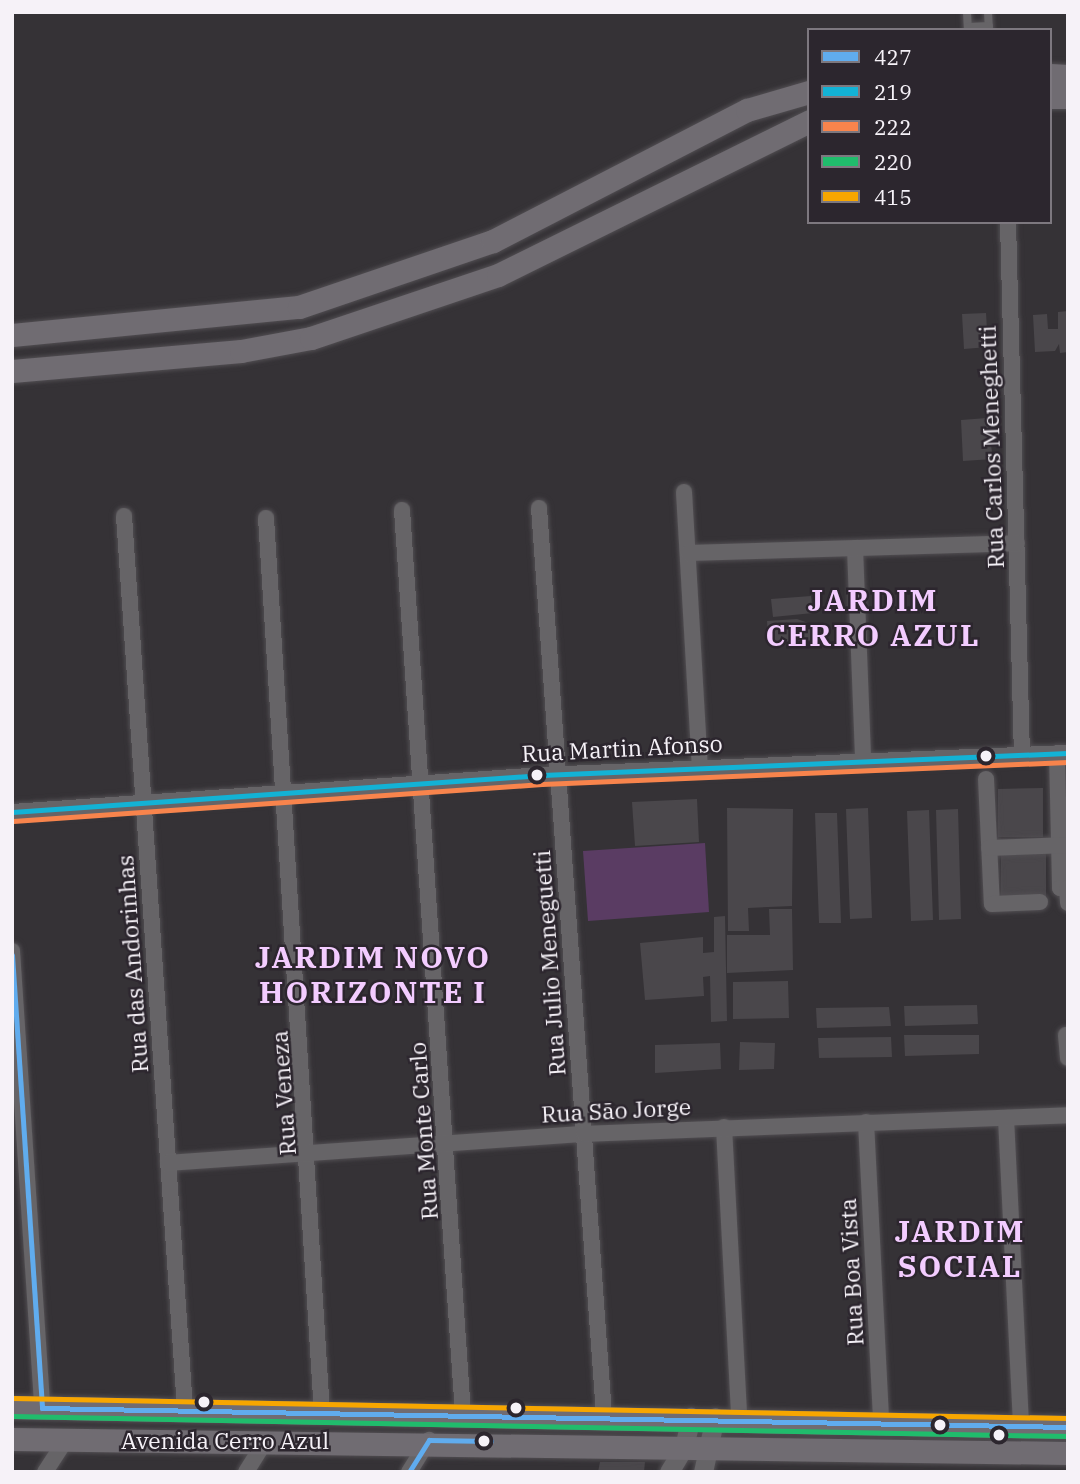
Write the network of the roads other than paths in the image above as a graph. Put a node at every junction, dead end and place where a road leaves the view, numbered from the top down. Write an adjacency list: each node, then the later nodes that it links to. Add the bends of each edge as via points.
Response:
1 (967, 12): 3 (lane)
2 (988, 12): 4 (lane)
3 (968, 28): 4 (lane)
4 (989, 28)
5 (807, 93): 8 (main road, via 747,110 492,241)
6 (807, 122): 9 (main road, via 498,275)
7 (1007, 224): 17 (street, Rua Carlos Meneghetti)
8 (376, 283): 9 (main road); 10 (main road, via 265,314)
9 (389, 314): 11 (main road, via 276,347)
10 (12, 335)
11 (12, 371)
12 (684, 492): 19 (street)
13 (539, 508): 24 (street, Rua Julio Meneguetti)
14 (402, 510): 26 (street, Rua Monte Carlo)
15 (124, 516): 28 (street, Rua das Andorinhas)
16 (266, 518): 27 (street, Rua Veneza)
17 (1017, 543): 18 (street); 21 (street, Rua Carlos Meneghetti)
18 (855, 548): 19 (street); 22 (street)
19 (688, 553): 23 (street)
20 (1063, 753): 21 (street, Rua Martin Afonso); 30 (street)
21 (1022, 755): 22 (street, Rua Martin Afonso)
22 (863, 759): 23 (street, Rua Martin Afonso)
23 (700, 766): 24 (street, Rua Martin Afonso)
24 (559, 774): 26 (street, Rua Martin Afonso); 41 (street, Rua Julio Meneguetti)
25 (986, 779): 31 (street)
26 (423, 783): 27 (street, Rua Martin Afonso); 42 (street, Rua Monte Carlo)
27 (285, 795): 28 (street, Rua Martin Afonso); 43 (street, Rua Veneza)
28 (145, 805): 29 (street, Rua Martin Afonso); 44 (street, Rua das Andorinhas)
29 (12, 812)
30 (1063, 846): 31 (street); 33 (street, via 1060,888 1067,888)
31 (989, 848): 32 (street, via 992,904)
32 (1040, 902)
33 (1068, 903)
34 (12, 951): 46 (street)
35 (1067, 1035): 36 (street)
36 (1068, 1058)
37 (1068, 1115): 38 (street, Rua São Jorge)
38 (1006, 1118): 39 (street, Rua São Jorge); 57 (street)
39 (866, 1122): 40 (street, Rua São Jorge); 56 (street, Rua Boa Vista)
40 (724, 1128): 41 (street, Rua São Jorge); 55 (street)
41 (584, 1134): 42 (street, Rua São Jorge); 52 (street, Rua Julio Meneguetti)
42 (447, 1143): 43 (street, Rua São Jorge); 50 (street, Rua Monte Carlo)
43 (311, 1153): 44 (street, Rua São Jorge); 49 (street, Rua Veneza)
44 (168, 1163): 48 (street, Rua das Andorinhas)
45 (12, 1407): 46 (main road, Avenida Cerro Azul)
46 (42, 1408): 47 (main road, Avenida Cerro Azul)
47 (100, 1408): 48 (main road, Avenida Cerro Azul); 60 (main road, via 103,1426)
48 (185, 1409): 49 (main road, Avenida Cerro Azul); 61 (main road, via 141,1416 138,1429)
49 (323, 1413): 50 (main road, Avenida Cerro Azul)
50 (463, 1415): 51 (main road, Avenida Cerro Azul)
51 (525, 1415): 52 (main road, Avenida Cerro Azul); 63 (main road, via 529,1423 519,1432)
52 (604, 1415): 53 (main road, Avenida Cerro Azul)
53 (691, 1417): 54 (main road, Avenida Cerro Azul); 65 (street)
54 (715, 1417): 55 (main road, Avenida Cerro Azul); 66 (street)
55 (739, 1417): 56 (main road, Avenida Cerro Azul)
56 (881, 1421): 57 (main road, Avenida Cerro Azul)
57 (1021, 1426): 58 (main road, Avenida Cerro Azul)
58 (1068, 1427)
59 (12, 1439): 60 (main road, Avenida Cerro Azul)
60 (56, 1440): 61 (main road, Avenida Cerro Azul); 68 (street)
61 (149, 1440): 64 (main road, Avenida Cerro Azul)
62 (429, 1440): 63 (main road, Avenida Cerro Azul); 64 (main road, Avenida Cerro Azul); 70 (street)
63 (470, 1440): 65 (main road, Avenida Cerro Azul)
64 (265, 1441): 69 (street)
65 (684, 1447): 66 (main road, Avenida Cerro Azul); 71 (street)
66 (708, 1447): 67 (main road, Avenida Cerro Azul); 72 (street)
67 (1068, 1453)
68 (45, 1472)
69 (246, 1472)
70 (409, 1472)
71 (669, 1472)
72 (703, 1472)

